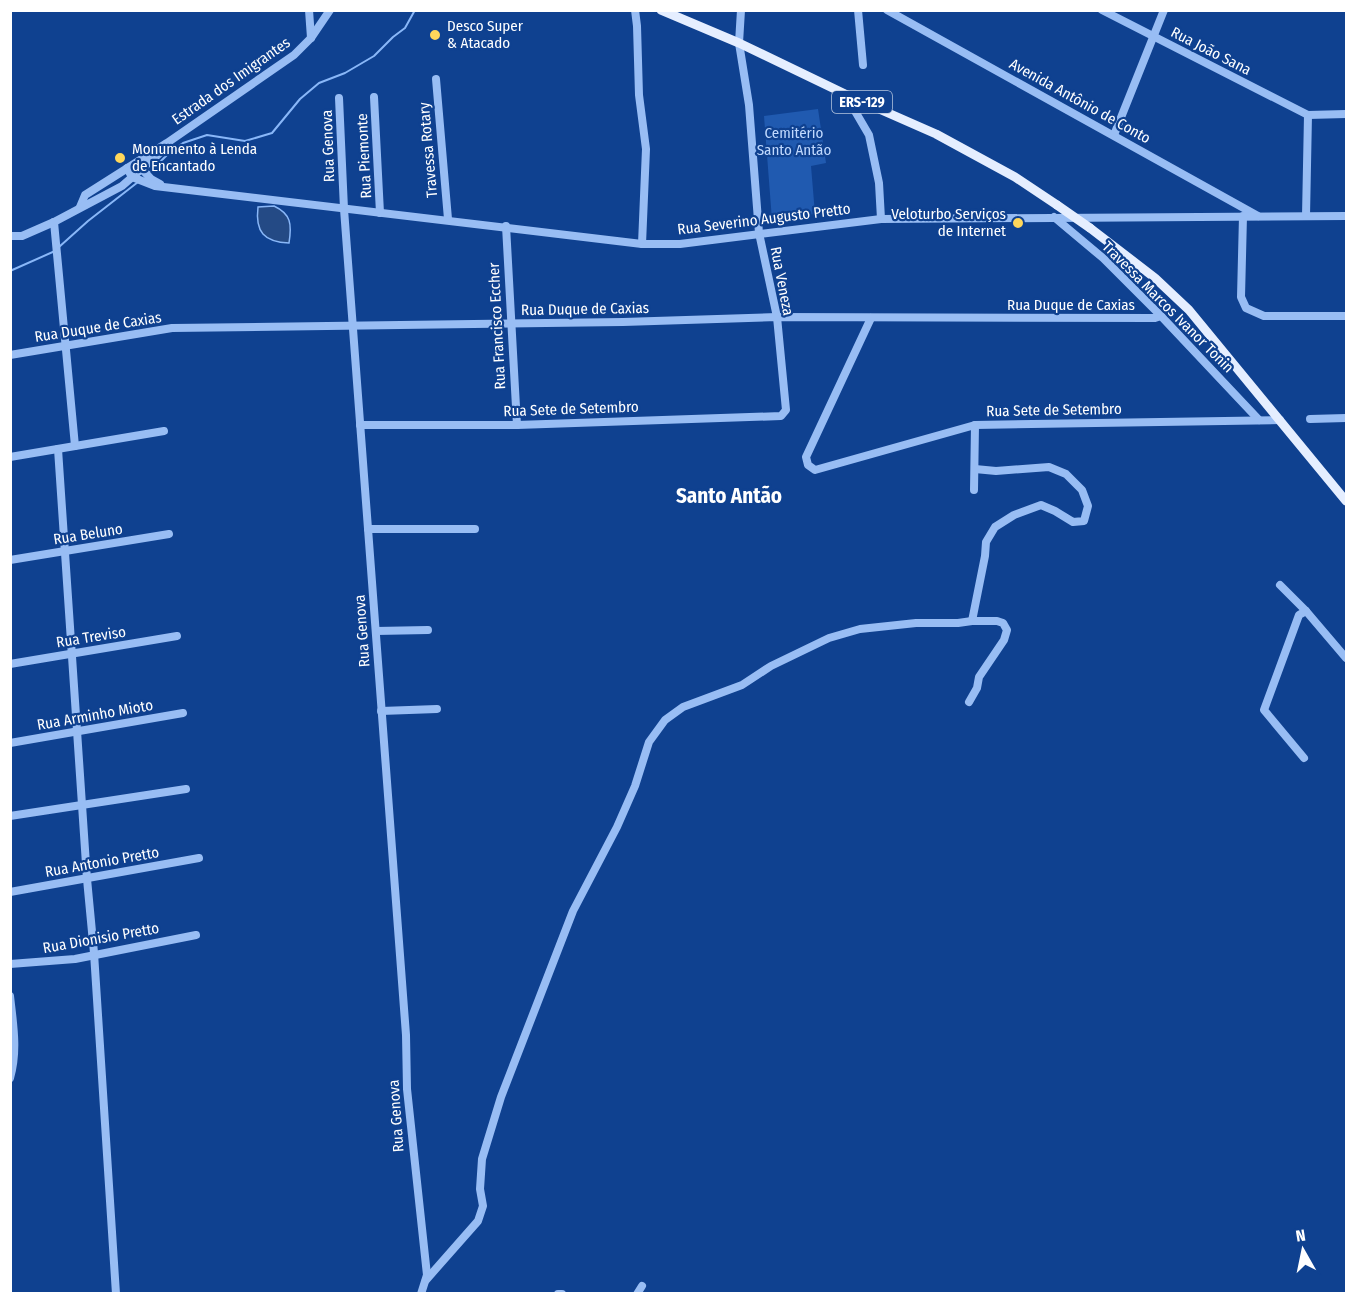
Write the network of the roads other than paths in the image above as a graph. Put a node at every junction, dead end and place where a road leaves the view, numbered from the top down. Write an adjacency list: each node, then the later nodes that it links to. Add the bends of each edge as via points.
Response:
1 (309, 10): 11 (street)
2 (330, 10): 11 (street, Estrada dos Imigrantes)
3 (634, 10): 39 (street, via 646,149)
4 (661, 10): 12 (main road, ERS-129)
5 (741, 10): 12 (street, Rua Veneza)
6 (858, 10): 13 (street)
7 (887, 10): 20 (street, Avenida Antônio de Conto)
8 (1102, 10): 10 (street, Rua João Sana)
9 (1164, 10): 10 (street)
10 (1153, 36): 19 (street, Rua João Sana); 20 (street)
11 (311, 38): 21 (street, Estrada dos Imigrantes, via 294,55 167,143)
12 (739, 44): 15 (main road, ERS-129); 37 (street, Rua Veneza, via 749,105)
13 (863, 65)
14 (436, 79): 33 (street, Travessa Rotary)
15 (845, 94): 34 (street, via 869,135 879,183); 52 (main road, ERS-129, bridge, via 953,143 1016,177 1090,228 1189,310)
16 (374, 97): 27 (street, Rua Piemonte)
17 (339, 98): 26 (street, Rua Genova)
18 (1347, 114): 19 (street)
19 (1308, 115): 29 (street)
20 (1114, 135): 32 (street, Avenida Antônio de Conto)
21 (140, 167): 22 (street, Estrada dos Imigrantes); 23 (street, Estrada dos Imigrantes); 24 (street)
22 (127, 168): 23 (street); 25 (street, Estrada dos Imigrantes, via 85,195)
23 (133, 180): 24 (street, Rua Severino Augusto Pretto); 25 (street, Estrada dos Imigrantes)
24 (148, 183): 26 (street, Rua Severino Augusto Pretto)
25 (80, 207): 35 (street, Estrada dos Imigrantes)
26 (344, 209): 27 (street, Rua Severino Augusto Pretto); 45 (street, Rua Genova)
27 (380, 213): 33 (street, Rua Severino Augusto Pretto)
28 (1243, 216): 31 (street, Rua Severino Augusto Pretto); 32 (street, Rua Severino Augusto Pretto); 40 (street, via 1242,297 1246,308 1264,316)
29 (1306, 216): 30 (street, Rua Severino Augusto Pretto); 32 (street, Rua Severino Augusto Pretto)
30 (1347, 216)
31 (1053, 217): 34 (street, Rua Severino Augusto Pretto); 41 (street, Travessa Marcos Ivanor Tonin, via 1103,258)
32 (1260, 217)
33 (448, 219): 36 (street, Rua Severino Augusto Pretto)
34 (881, 219): 37 (street, Rua Severino Augusto Pretto)
35 (54, 222): 38 (street, Estrada dos Imigrantes, via 22,236); 46 (street)
36 (506, 226): 39 (street, Rua Severino Augusto Pretto); 44 (street, Rua Francisco Eccher)
37 (759, 233): 39 (street, Rua Severino Augusto Pretto, via 680,244); 42 (street, Rua Veneza)
38 (10, 236)
39 (642, 243)
40 (1347, 315)
41 (1161, 316): 43 (street, Rua Duque de Caxias); 51 (street, Travessa Marcos Ivanor Tonin)
42 (777, 317): 43 (street, Rua Duque de Caxias); 44 (street, Rua Duque de Caxias); 48 (street, Rua Veneza, via 786,410)
43 (871, 318): 53 (street, Rua Sete de Setembro, via 806,457 808,465 815,470)
44 (510, 324): 45 (street, Rua Duque de Caxias); 55 (street, Rua Francisco Eccher)
45 (353, 326): 46 (street, Rua Duque de Caxias, via 172,328); 54 (street, Rua Genova)
46 (66, 346): 47 (street, Rua Duque de Caxias); 57 (street)
47 (10, 355)
48 (781, 416): 55 (street, Rua Sete de Setembro)
49 (1347, 418): 50 (street)
50 (1311, 419)
51 (1259, 420): 52 (street, Rua Sete de Setembro); 53 (street, Rua Sete de Setembro)
52 (1280, 420): 62 (main road, ERS-129)
53 (975, 424): 60 (street)
54 (360, 425): 55 (street, Rua Sete de Setembro); 63 (street, Rua Genova)
55 (516, 425)
56 (164, 431): 57 (street)
57 (75, 446): 58 (street)
58 (58, 449): 59 (street); 66 (street)
59 (10, 457)
60 (975, 469): 61 (street); 70 (street, via 1049,467 1066,474 1082,490 1088,506 1084,521 1073,522 1041,505 995,527 986,542)
61 (974, 490)
62 (1347, 501)
63 (368, 529): 64 (street); 72 (street, Rua Genova)
64 (475, 529)
65 (169, 534): 66 (street, Rua Beluno)
66 (65, 551): 67 (street, Rua Beluno); 74 (street)
67 (10, 560)
68 (1280, 585): 69 (street)
69 (1306, 611): 75 (street); 83 (street, via 1299,615 1264,710)
70 (972, 621): 77 (street, via 997,621 1006,630); 95 (street, via 916,622 860,629 830,638 771,666 742,685 683,707 665,720 649,742 617,827 573,911 501,1097 482,1159 483,1206 478,1221)
71 (428, 630): 72 (street)
72 (376, 631): 79 (street, Rua Genova)
73 (177, 636): 74 (street, Rua Treviso)
74 (72, 653): 76 (street, Rua Treviso); 81 (street)
75 (1347, 658)
76 (10, 664)
77 (969, 702)
78 (437, 709): 79 (street)
79 (381, 711): 95 (street, Rua Genova, via 413,1163)
80 (183, 713): 81 (street, Rua Arminho Mioto)
81 (77, 733): 82 (street, Rua Arminho Mioto); 85 (street)
82 (10, 743)
83 (1304, 758)
84 (186, 789): 85 (street)
85 (82, 805): 86 (street); 88 (street)
86 (10, 816)
87 (199, 858): 88 (street, Rua Antonio Pretto)
88 (87, 879): 89 (street, Rua Antonio Pretto); 91 (street)
89 (10, 892)
90 (196, 935): 91 (street, Rua Dionisio Pretto)
91 (94, 953): 92 (street, Rua Dionisio Pretto, via 75,959); 97 (street)
92 (10, 964)
93 (10, 996): 94 (street, via 15,1045)
94 (10, 1078)
95 (426, 1280): 98 (street)
96 (642, 1286): 99 (street)
97 (116, 1293)
98 (421, 1293)
99 (637, 1293)

